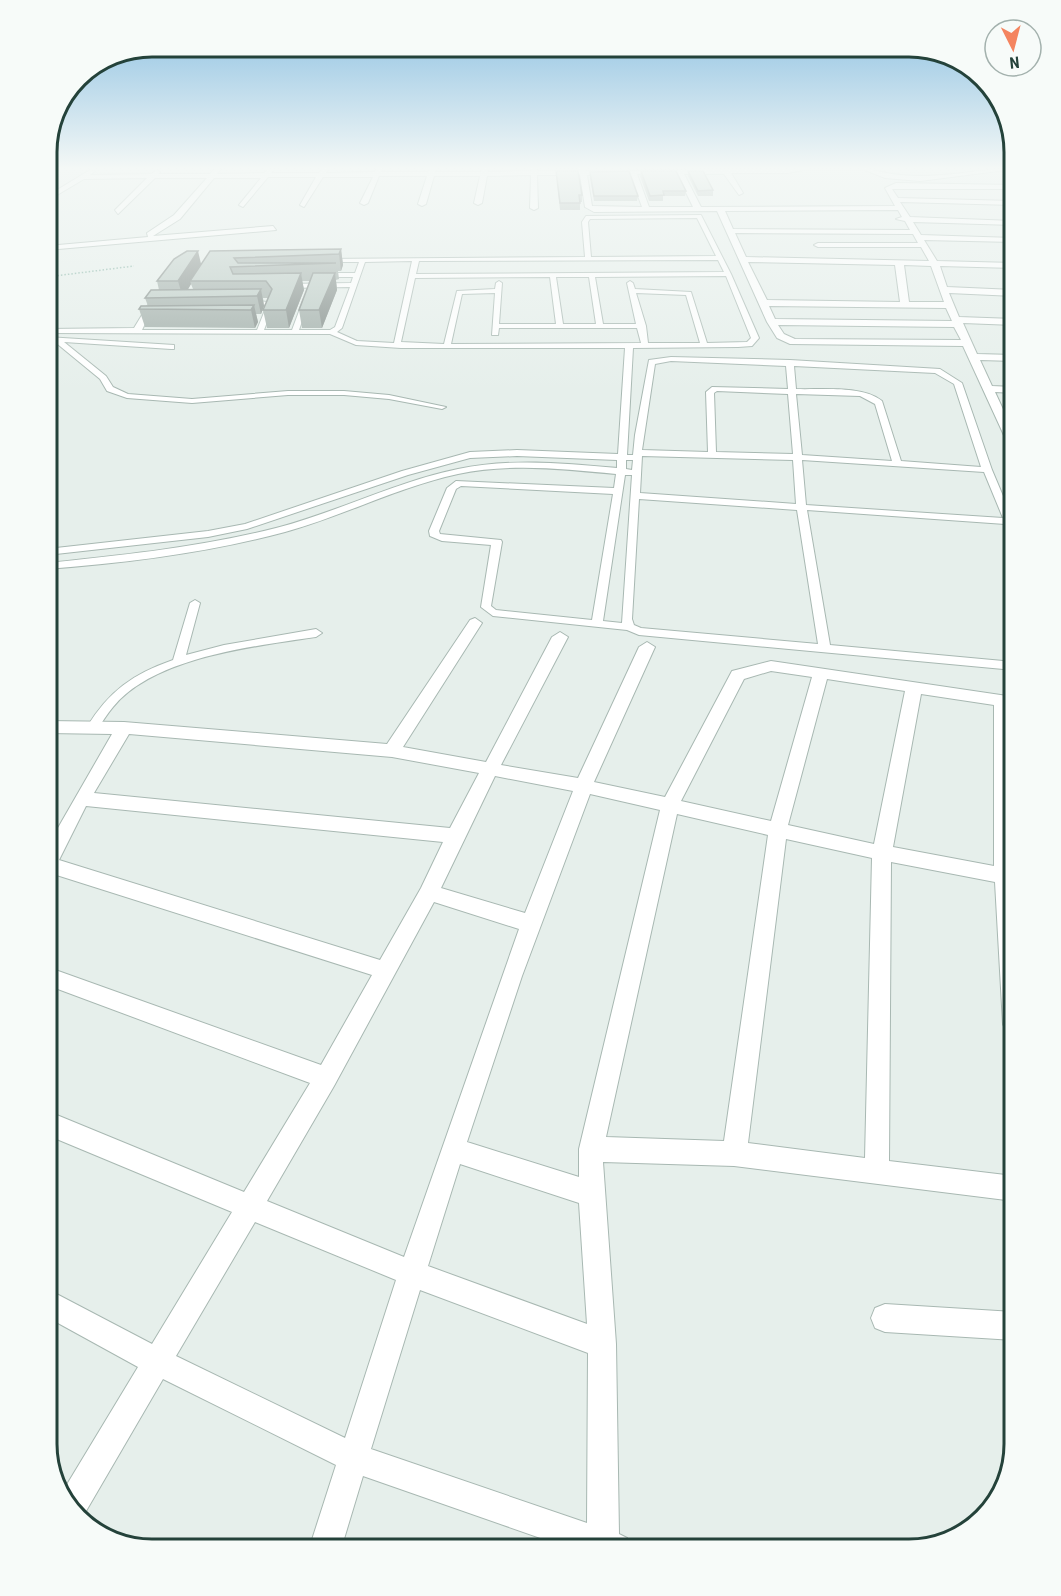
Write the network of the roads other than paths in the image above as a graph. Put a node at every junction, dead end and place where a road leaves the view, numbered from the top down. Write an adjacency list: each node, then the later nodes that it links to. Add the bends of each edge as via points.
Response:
1 (97, 242): 8 (street)
2 (587, 242): 10 (lane)
3 (713, 242): 11 (lane)
4 (735, 242): 13 (street)
5 (854, 242): 7 (street)
6 (921, 242): 19 (street)
7 (818, 245): 17 (street)
8 (57, 247)
9 (782, 250): 16 (street)
10 (588, 258): 11 (lane); 12 (lane)
11 (720, 258): 21 (lane)
12 (416, 259): 15 (lane); 28 (lane)
13 (742, 259): 16 (street); 40 (street)
14 (318, 260): 15 (lane)
15 (363, 260): 23 (lane)
16 (787, 260): 17 (street)
17 (827, 260): 18 (street)
18 (898, 261): 19 (street); 42 (street)
19 (934, 262): 20 (street); 32 (street)
20 (1004, 265)
21 (728, 274): 27 (lane); 64 (lane, via 755,338 744,345)
22 (312, 275): 23 (lane)
23 (358, 275): 29 (lane)
24 (500, 275): 25 (lane); 28 (lane); 33 (lane)
25 (553, 275): 26 (lane); 53 (lane)
26 (592, 275): 27 (lane); 54 (lane)
27 (628, 275): 34 (lane)
28 (412, 276): 65 (lane, via 397,343)
29 (354, 285): 31 (lane); 58 (lane, via 338,328)
30 (279, 286): 31 (lane)
31 (311, 286): 60 (lane)
32 (944, 290): 35 (street); 43 (street)
33 (499, 291): 52 (lane); 69 (lane, via 459,292)
34 (632, 291): 55 (lane); 64 (lane, via 689,293)
35 (1004, 293)
36 (159, 294): 38 (lane)
37 (242, 301): 45 (lane, via 270,302)
38 (152, 303): 39 (lane); 46 (lane)
39 (163, 303)
40 (763, 303): 41 (street); 48 (street)
41 (813, 303): 42 (street); 49 (street)
42 (905, 304): 43 (street)
43 (950, 305): 50 (street)
44 (254, 318): 45 (lane)
45 (265, 318): 59 (lane)
46 (142, 320): 47 (lane); 56 (lane)
47 (153, 320)
48 (772, 322): 49 (street); 62 (street, via 780,336 789,341)
49 (823, 322): 50 (street); 62 (street)
50 (958, 322): 51 (street); 63 (street)
51 (1004, 322)
52 (496, 326): 53 (lane); 70 (lane)
53 (560, 326): 54 (lane)
54 (600, 326): 55 (lane)
55 (642, 326): 67 (lane)
56 (137, 330): 57 (lane); 59 (lane)
57 (57, 331)
58 (331, 332): 60 (lane); 65 (lane, via 356,343)
59 (259, 333): 60 (lane)
60 (294, 333)
61 (57, 340): 68 (lane); 77 (lane, via 110,388 127,396 192,401 344,393)
62 (832, 343): 63 (street)
63 (967, 343): 71 (street)
64 (704, 345): 67 (lane)
65 (400, 346): 69 (lane)
66 (629, 346): 67 (lane); 70 (lane); 81 (lane)
67 (645, 346)
68 (171, 347)
69 (447, 347): 70 (lane)
70 (493, 347)
71 (974, 357): 72 (street); 74 (street)
72 (1004, 358)
73 (790, 362): 76 (lane); 79 (lane, via 654,360 639,435); 84 (lane, via 922,369 949,376 958,383)
74 (989, 389): 75 (street); 78 (street)
75 (1004, 390)
76 (792, 391): 80 (lane, via 712,390); 82 (lane); 83 (lane, via 861,394 877,400)
77 (442, 407)
78 (1004, 422)
79 (639, 455): 80 (lane); 81 (lane); 86 (lane)
80 (712, 455): 82 (lane)
81 (622, 457): 85 (lane); 92 (lane, via 470,455 247,526)
82 (796, 457): 83 (lane); 89 (lane)
83 (897, 464): 84 (lane)
84 (987, 470): 90 (lane)
85 (621, 471): 86 (lane); 87 (lane); 93 (lane, via 483,466 441,475 287,529 228,544)
86 (637, 473): 88 (lane)
87 (618, 491): 96 (lane); 96 (lane, via 459,483 452,488 434,531 435,536 442,538 497,542 486,602 493,613)
88 (636, 496): 89 (lane); 97 (lane, via 626,619)
89 (801, 506): 91 (lane); 100 (lane)
90 (1004, 509)
91 (1004, 521)
92 (57, 551)
93 (57, 565)
94 (195, 603): 102 (lane)
95 (475, 623): 110 (street)
96 (597, 623): 97 (lane)
97 (629, 627): 100 (lane, via 639,631)
98 (316, 633): 102 (lane, via 202,652)
99 (560, 637): 111 (street)
100 (824, 646): 103 (lane)
101 (647, 647): 112 (street)
102 (178, 662): 108 (lane, via 149,674 108,701)
103 (1004, 665)
104 (821, 672): 105 (street); 114 (street, via 771,666 738,675); 115 (street)
105 (914, 687): 106 (street); 118 (street)
106 (1004, 700)
107 (57, 728): 108 (street)
108 (93, 728): 109 (street)
109 (124, 728): 110 (street); 113 (street)
110 (392, 751): 111 (street)
111 (492, 767): 112 (street); 116 (street)
112 (584, 786): 114 (street); 122 (street)
113 (81, 799): 116 (street); 117 (street)
114 (670, 805): 115 (street); 127 (street)
115 (778, 828): 118 (street); 129 (street)
116 (455, 836): 121 (street)
117 (57, 845)
118 (882, 853): 120 (street); 130 (street)
119 (57, 867): 123 (street)
120 (1004, 876)
121 (429, 892): 122 (street); 123 (street)
122 (531, 924): 128 (street)
123 (384, 970): 125 (street)
124 (57, 980): 125 (street)
125 (326, 1078): 133 (street)
126 (57, 1127): 133 (street)
127 (591, 1149): 129 (street); 132 (street)
128 (453, 1150): 132 (street); 134 (street)
129 (734, 1154): 130 (street)
130 (877, 1172): 131 (street)
131 (1004, 1188)
132 (591, 1194): 138 (street)
133 (251, 1206): 134 (street); 139 (street)
134 (413, 1274): 138 (street); 140 (street)
135 (57, 1308): 139 (street)
136 (885, 1318): 137 (street)
137 (1004, 1325)
138 (602, 1344): 144 (street)
139 (158, 1362): 140 (street); 141 (street)
140 (354, 1458): 142 (street); 143 (street)
141 (75, 1500)
142 (329, 1539)
143 (582, 1539)
144 (607, 1539)

